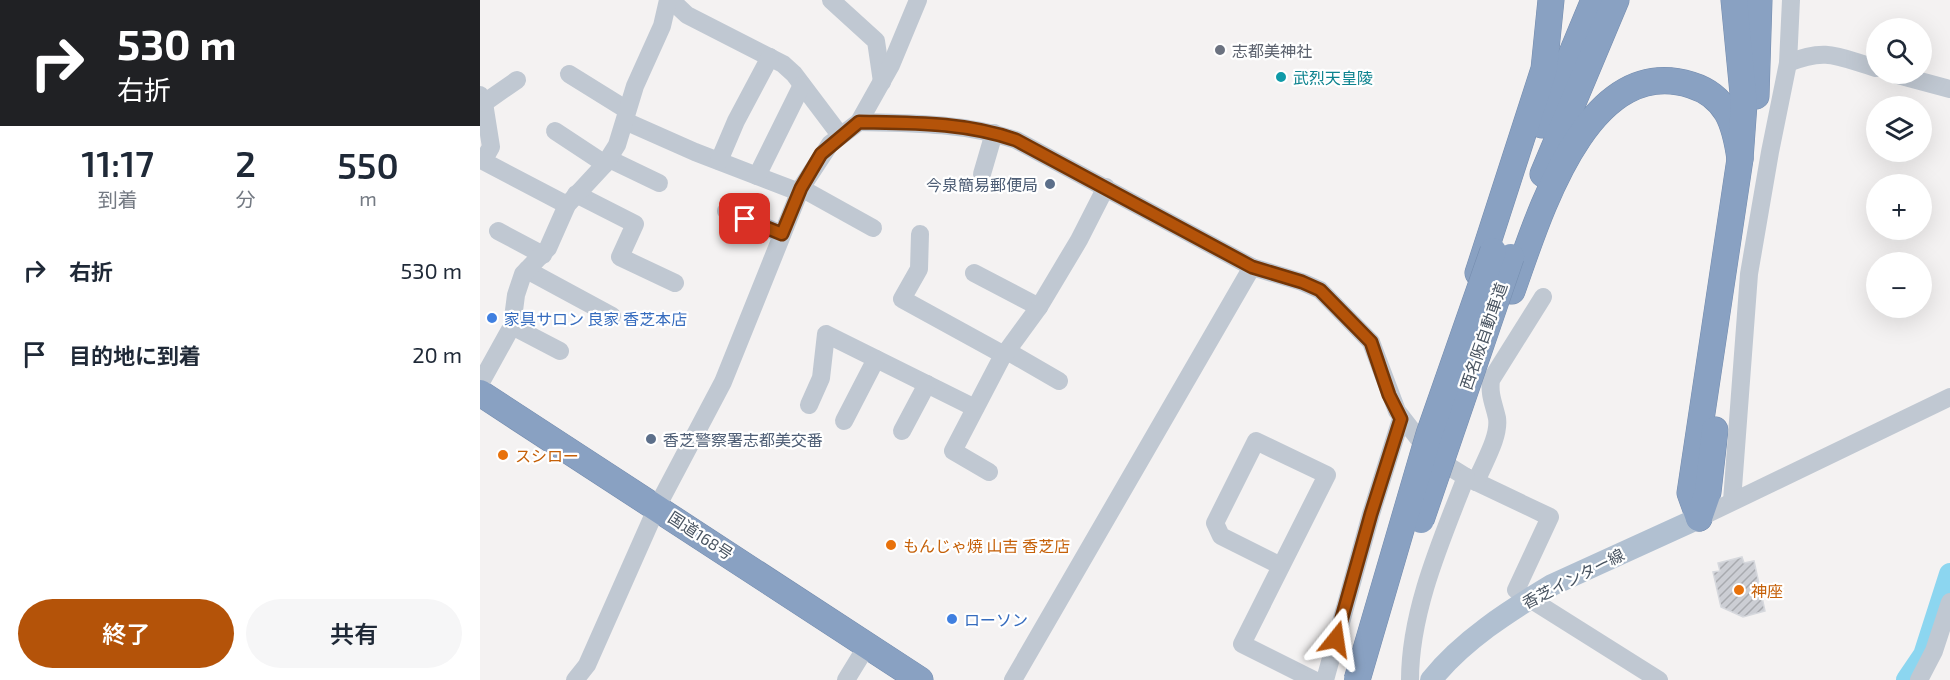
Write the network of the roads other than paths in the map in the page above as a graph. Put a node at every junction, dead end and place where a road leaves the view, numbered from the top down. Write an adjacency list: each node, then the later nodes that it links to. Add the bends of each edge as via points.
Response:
1 (670, 0): 11 (street, via 687,15); 21 (street)
2 (831, 0): 16 (street, via 876,41)
3 (918, 0): 16 (street)
4 (1551, 0): 41 (highway, via 1544,69)
5 (1594, 0): 41 (highway, 西名阪自動車道)
6 (1616, 0): 41 (highway, 西名阪自動車道)
7 (1734, 0): 27 (highway, via 1744,104)
8 (1746, 0): 26 (highway)
9 (1759, 0): 26 (highway)
10 (1791, 0): 12 (street)
11 (770, 57): 17 (street, via 783,64); 28 (street)
12 (1788, 63): 13 (street, via 1821,53); 66 (street, via 1749,274)
13 (1866, 65)
14 (569, 74): 21 (street)
15 (517, 80): 20 (street)
16 (882, 82): 22 (street)
17 (802, 84): 25 (street); 31 (street)
18 (1931, 84): 19 (street)
19 (1950, 89)
20 (482, 99): 35 (street, via 491,147 483,161)
21 (626, 116): 28 (street); 29 (street)
22 (859, 122): 24 (street, via 953,124); 25 (street)
23 (555, 131): 29 (street)
24 (994, 133): 30 (street); 33 (street, via 1016,140)
25 (840, 135): 34 (street, via 821,154)
26 (1754, 135): 68 (highway, via 1728,294 1708,492)
27 (1740, 159): 41 (highway, via 1736,128 1718,99 1683,82 1639,85 1618,94 1588,122); 68 (highway, via 1690,493)
28 (719, 161): 31 (street)
29 (607, 162): 32 (street); 35 (street)
30 (982, 174)
31 (757, 176): 34 (street)
32 (658, 183)
33 (1106, 187): 43 (street); 48 (street)
34 (800, 190): 37 (street); 39 (street)
35 (572, 200): 42 (street); 46 (street, via 635,224 620,257)
36 (726, 211): 39 (street)
37 (873, 228)
38 (498, 231): 42 (street)
39 (782, 234): 67 (street, via 723,382)
40 (920, 234): 52 (street, via 919,269 902,298)
41 (1503, 254): 79 (highway, 西名阪自動車道, bridge, via 1480,287 1429,434); 80 (highway, 西名阪自動車道, bridge)
42 (543, 255): 44 (street)
43 (1252, 267): 61 (street, via 1302,282 1334,302 1371,342); 76 (street)
44 (527, 270): 49 (street); 50 (street, via 516,295)
45 (974, 273): 48 (street)
46 (675, 283)
47 (1543, 297): 65 (street, via 1491,381 1489,393 1497,428)
48 (1039, 307): 52 (street)
49 (612, 315)
50 (512, 326): 51 (street); 55 (street)
51 (560, 351)
52 (1005, 353): 54 (street); 60 (street)
53 (876, 359): 56 (street); 59 (street, via 826,334 821,378); 62 (street)
54 (1059, 381)
55 (480, 384)
56 (927, 384): 60 (street); 63 (street)
57 (480, 393): 67 (highway, 国道168号)
58 (1950, 397): 66 (street)
59 (809, 405)
60 (975, 408): 64 (street, via 953,451)
61 (1401, 419): 65 (street, via 1432,456); 78 (street)
62 (844, 421)
63 (903, 431)
64 (989, 472)
65 (1471, 479): 70 (street, via 1551,517 1516,590); 81 (street, via 1443,537 1415,631)
66 (1732, 501): 68 (street)
67 (657, 507): 72 (highway, 国道168号); 73 (street, via 587,665)
68 (1698, 518): 70 (main road, 香芝インター線)
69 (1281, 566): 69 (street, via 1327,475 1256,441 1215,523 1221,536); 77 (street, via 1242,644)
70 (1530, 598): 82 (main road, 香芝インター線, via 1481,632); 83 (street)
71 (1950, 602): 84 (street, via 1934,651)
72 (868, 644): 74 (street); 75 (highway, 国道168号)
73 (575, 680)
74 (846, 680)
75 (920, 680)
76 (1013, 680)
77 (1314, 680)
78 (1325, 680)
79 (1357, 680)
80 (1375, 680)
81 (1410, 680)
82 (1431, 680)
83 (1659, 680)
84 (1918, 680)

